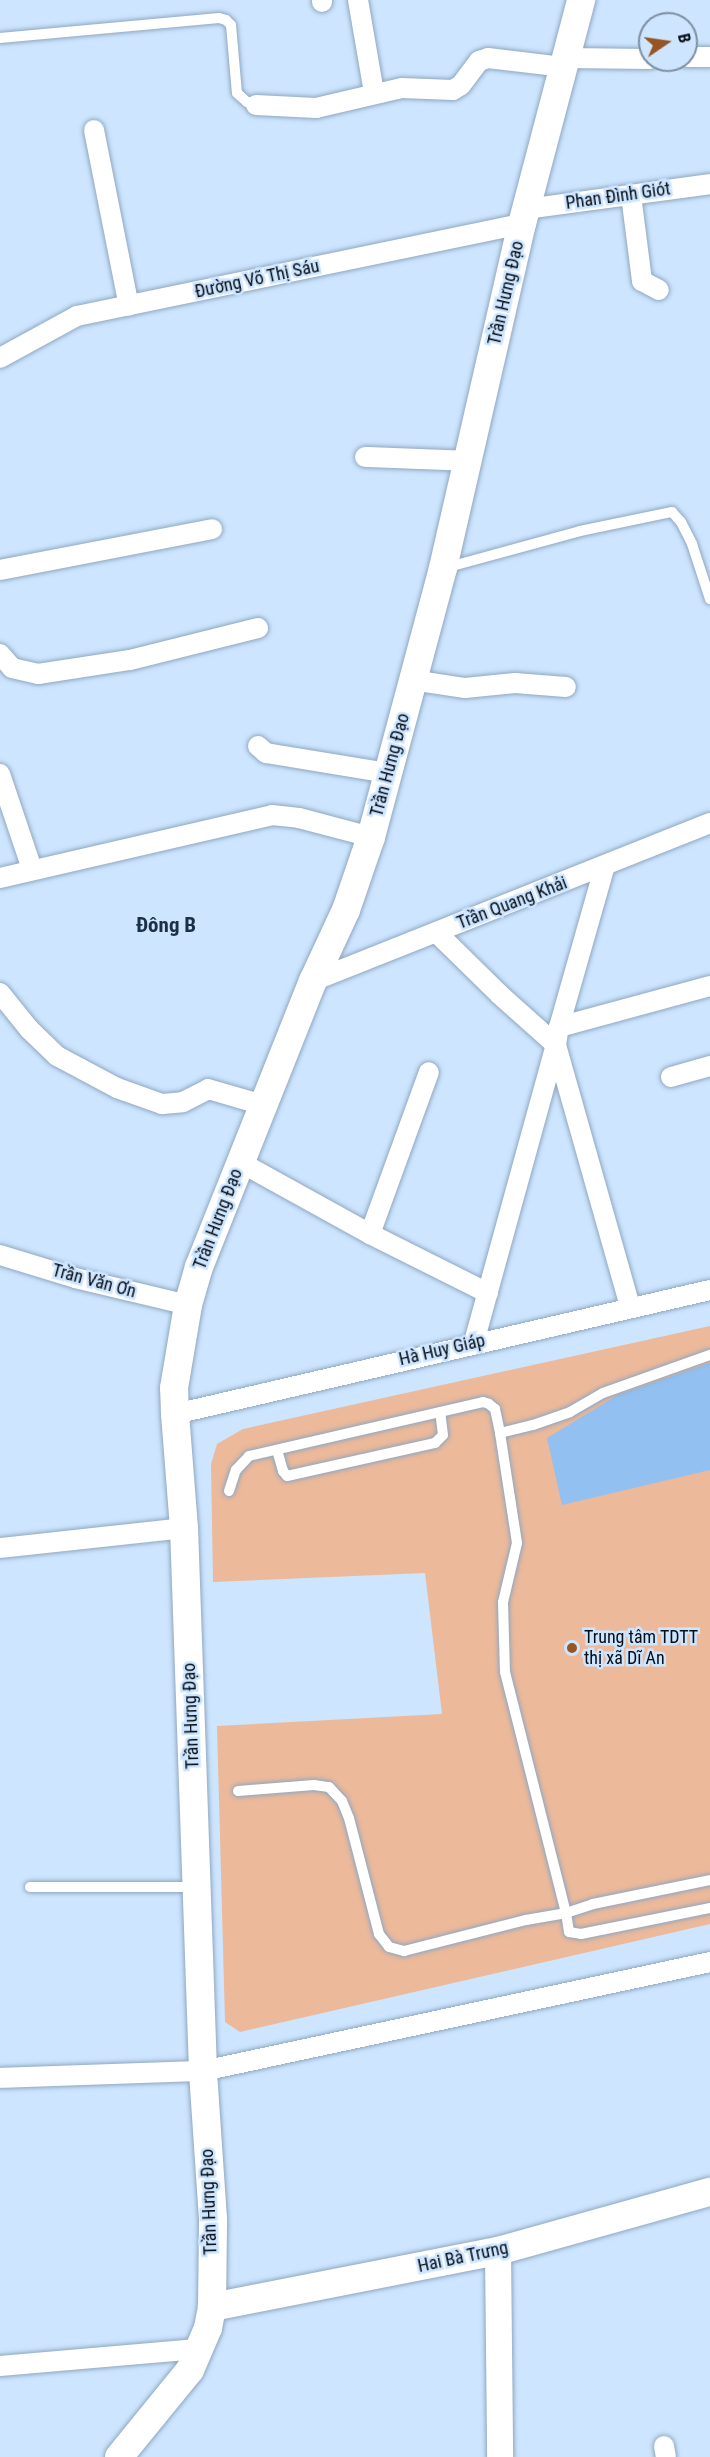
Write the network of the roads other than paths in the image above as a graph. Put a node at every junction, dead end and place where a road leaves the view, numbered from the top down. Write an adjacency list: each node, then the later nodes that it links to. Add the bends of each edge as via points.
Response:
1 (358, 0): 6 (street)
2 (581, 0): 5 (main road, Trần Hưng Đạo)
3 (0, 38): 7 (lane, via 219,18 231,25 237,93)
4 (638, 59): 5 (street)
5 (565, 62): 6 (street, via 488,58 479,61 453,90 402,88); 11 (main road, Trần Hưng Đạo)
6 (374, 93): 7 (street, via 316,108)
7 (256, 105)
8 (94, 130): 13 (street)
9 (710, 184): 10 (street, Phan Đình Giót)
10 (631, 195): 11 (street, Phan Đình Giót); 12 (street, via 642,281)
11 (524, 217): 13 (street, Đường Võ Thị Sáu); 16 (main road, Trần Hưng Đạo)
12 (659, 291)
13 (129, 306): 14 (street, Đường Võ Thị Sáu, via 77,316)
14 (5, 352)
15 (365, 457): 16 (street)
16 (468, 460): 18 (main road, Trần Hưng Đạo)
17 (212, 530): 19 (street)
18 (443, 568): 20 (lane, via 580,531 672,512 692,544); 23 (main road, Trần Hưng Đạo)
19 (0, 570)
20 (710, 599)
21 (258, 628): 22 (street, via 130,660 38,674 12,668)
22 (0, 654)
23 (412, 680): 24 (street, via 465,688 516,683); 26 (main road, Trần Hưng Đạo)
24 (566, 687)
25 (258, 746): 26 (street, via 266,753)
26 (388, 773): 29 (main road, Trần Hưng Đạo)
27 (0, 774): 31 (street)
28 (710, 823): 30 (street, Trần Quang Khải)
29 (371, 837): 31 (street, via 272,815); 34 (main road, Trần Hưng Đạo, via 346,910)
30 (605, 866): 33 (street, Trần Quang Khải); 37 (street)
31 (32, 869): 32 (street)
32 (0, 878)
33 (437, 933): 34 (street, Trần Quang Khải); 37 (street, via 499,994)
34 (313, 981): 41 (main road, Trần Hưng Đạo)
35 (710, 986): 37 (street)
36 (0, 993): 41 (street, via 57,1056 117,1088 162,1104 183,1102 208,1089)
37 (557, 1036): 46 (street); 48 (street)
38 (710, 1066): 40 (street)
39 (429, 1072): 43 (street)
40 (671, 1077)
41 (263, 1105): 42 (main road, Trần Hưng Đạo)
42 (240, 1162): 43 (street); 47 (main road, Trần Hưng Đạo)
43 (370, 1234): 46 (street)
44 (0, 1255): 47 (street, Trần Văn Ơn)
45 (710, 1290): 48 (street, Hà Huy Giáp)
46 (488, 1293): 49 (street)
47 (188, 1305): 52 (main road, Trần Hưng Đạo, via 174,1388)
48 (630, 1307): 49 (street, Hà Huy Giáp)
49 (474, 1342): 52 (street, Hà Huy Giáp)
50 (710, 1355): 53 (lane, via 614,1389 570,1412)
51 (440, 1412): 53 (lane, via 489,1404 495,1409); 54 (lane); 54 (lane, via 442,1439 413,1449 287,1476 282,1472)
52 (175, 1413): 56 (main road, Trần Hưng Đạo)
53 (500, 1433): 63 (lane, via 517,1543 502,1602 505,1672)
54 (277, 1450): 55 (lane, via 242,1461)
55 (229, 1491)
56 (184, 1528): 57 (street); 61 (main road, Trần Hưng Đạo)
57 (0, 1548)
58 (238, 1791): 63 (lane, via 329,1787 342,1801 349,1818 379,1934 389,1947 404,1952)
59 (710, 1881): 63 (lane)
60 (30, 1887): 61 (lane)
61 (197, 1887): 65 (main road, Trần Hưng Đạo)
62 (710, 1908): 63 (lane, via 581,1934 569,1932)
63 (566, 1913)
64 (710, 1962): 65 (street)
65 (203, 2071): 66 (street); 69 (main road, Trần Hưng Đạo, via 213,2219)
66 (0, 2078)
67 (710, 2192): 68 (main road, Hai Bà Trưng)
68 (498, 2251): 69 (main road, Hai Bà Trưng); 73 (street)
69 (212, 2307): 70 (main road, Trần Hưng Đạo)
70 (200, 2349): 71 (street); 72 (main road, Trần Hưng Đạo, via 190,2370)
71 (0, 2366)
72 (119, 2457)
73 (500, 2457)

